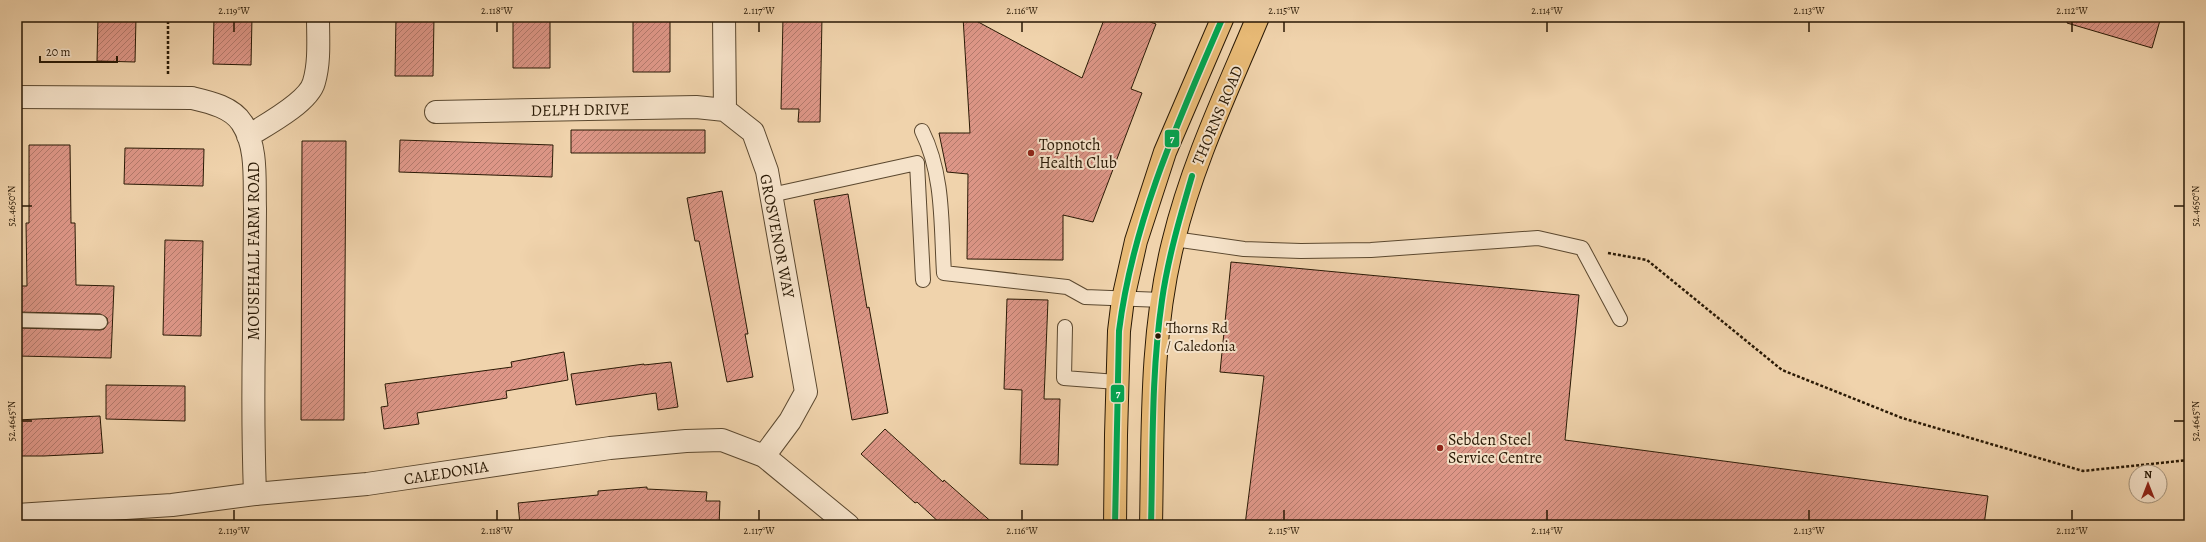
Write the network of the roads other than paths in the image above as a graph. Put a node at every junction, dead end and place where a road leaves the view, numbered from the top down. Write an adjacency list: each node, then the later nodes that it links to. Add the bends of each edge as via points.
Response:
1 (318, 17): 9 (street, via 314,83 300,102)
2 (724, 17): 6 (street)
3 (1223, 17): 13 (highway, THORNS ROAD, via 1165,152 1136,241)
4 (1258, 17): 11 (highway, THORNS ROAD, via 1194,168)
5 (17, 97): 9 (street, MOUSEHALL FARM ROAD, via 192,98 227,110 242,122)
6 (725, 110): 7 (street, DELPH DRIVE, via 696,107); 10 (street, GROSVENOR WAY, via 752,132 767,171)
7 (436, 112)
8 (922, 132): 13 (lane, via 931,150 936,171 944,273 1067,287 1085,296)
9 (248, 136): 21 (street, MOUSEHALL FARM ROAD, via 254,161)
10 (771, 195): 12 (lane, via 917,163); 20 (street, GROSVENOR WAY, via 806,392 790,421)
11 (1174, 238): 14 (highway, THORNS ROAD); 15 (lane, via 1244,249 1309,250 1371,250 1538,238 1582,248)
12 (923, 280)
13 (1123, 299): 14 (lane); 19 (highway, THORNS ROAD, via 1119,331)
14 (1162, 300): 25 (highway, THORNS ROAD, via 1156,352)
15 (1620, 319)
16 (17, 320): 17 (lane)
17 (100, 322)
18 (1066, 327): 19 (lane, via 1064,378)
19 (1118, 382): 24 (highway, THORNS ROAD)
20 (764, 456): 21 (street, CALEDONIA, via 722,440 686,440 602,449 367,484); 23 (street, CALEDONIA)
21 (255, 494): 22 (street, CALEDONIA, via 172,505)
22 (17, 515)
23 (848, 525)
24 (1116, 525)
25 (1151, 525)

